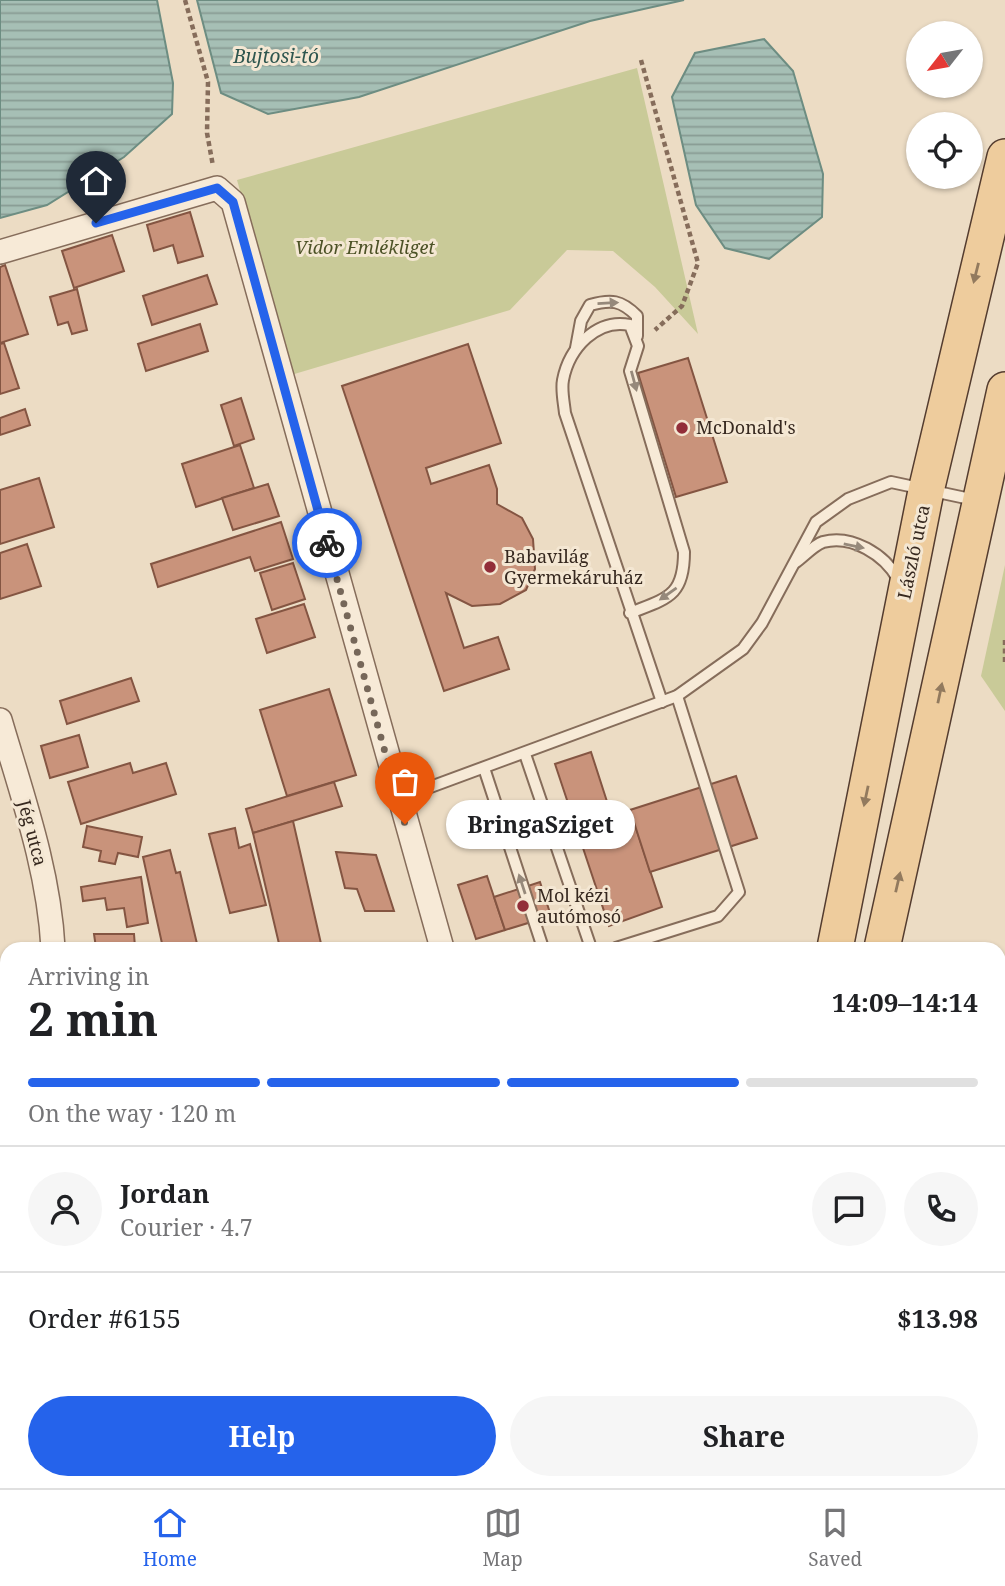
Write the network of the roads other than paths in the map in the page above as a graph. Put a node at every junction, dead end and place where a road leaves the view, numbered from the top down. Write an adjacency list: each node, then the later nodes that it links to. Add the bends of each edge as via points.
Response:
1 (1005, 157): 6 (main road, László utca, one-way to 6)
2 (0, 252): 16 (street, via 217,188 233,202)
3 (638, 346): 4 (lane, via 630,325 615,321 600,327); 4 (lane, one-way to 3, via 581,321 590,305 606,300 624,302 637,316); 10 (lane, one-way to 10, via 630,371 684,552 684,575 676,591)
4 (576, 348): 10 (lane, via 563,381 565,413)
5 (1005, 390): 7 (main road)
6 (926, 491): 7 (lane); 8 (lane, via 891,482 848,499 816,522); 9 (main road, László utca)
7 (981, 501): 23 (main road, one-way to 7)
8 (793, 564): 9 (lane, one-way to 9, via 822,542 874,550 892,569); 11 (lane, via 743,649)
9 (905, 594): 22 (main road, László utca, one-way to 22)
10 (630, 613): 12 (lane)
11 (677, 696): 12 (lane); 21 (lane, via 739,892 718,916)
12 (662, 702): 14 (lane)
13 (0, 720): 17 (street, Jég utca, via 37,847)
14 (525, 754): 15 (lane); 20 (lane)
15 (484, 768): 16 (lane); 19 (lane, one-way to 15)
16 (398, 799): 18 (street)
17 (53, 942)
18 (440, 942)
19 (541, 942)
20 (589, 942)
21 (635, 942)
22 (836, 942)
23 (883, 942)

